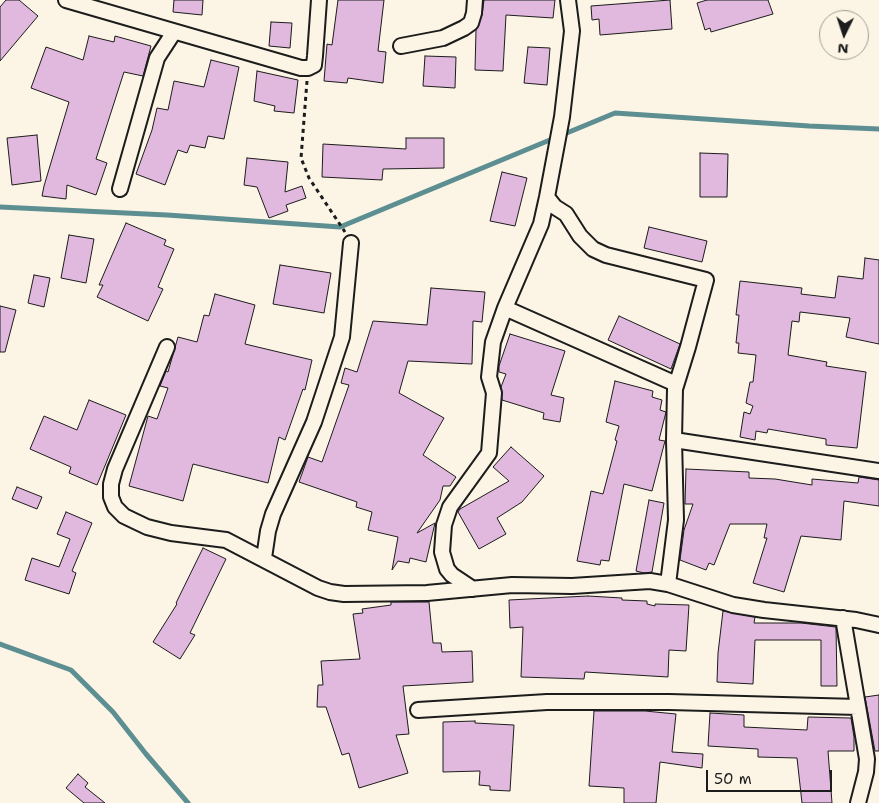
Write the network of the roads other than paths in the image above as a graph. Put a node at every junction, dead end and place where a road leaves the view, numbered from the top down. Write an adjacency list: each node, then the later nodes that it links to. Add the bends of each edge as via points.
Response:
1 (66, 0): 5 (street)
2 (319, 0): 5 (street, via 316,56 314,65 308,68)
3 (475, 0): 6 (street, via 471,23 464,28 443,38)
4 (568, 0): 8 (street, via 572,31)
5 (174, 32): 7 (street, via 156,58)
6 (401, 46)
7 (120, 188)
8 (548, 197): 10 (street, via 541,224); 12 (street, via 593,249 706,280)
9 (348, 238): 15 (street, via 342,337 314,422 273,514)
10 (505, 308): 12 (street); 17 (street, via 491,353 489,377 494,393 488,453 450,507 444,525 442,552 447,569)
11 (167, 347): 15 (street, via 115,469 111,497 115,507 124,516 147,528 226,540)
12 (676, 384): 13 (street)
13 (674, 440): 14 (street); 16 (street, via 676,520)
14 (879, 471)
15 (264, 558): 17 (street, via 330,592 427,593)
16 (668, 584): 17 (street, via 650,581); 18 (street, via 733,604)
17 (473, 589)
18 (843, 618): 19 (street); 20 (street)
19 (879, 626)
20 (858, 707): 21 (street, via 547,702); 22 (street, via 867,759)
21 (418, 710)
22 (858, 803)

